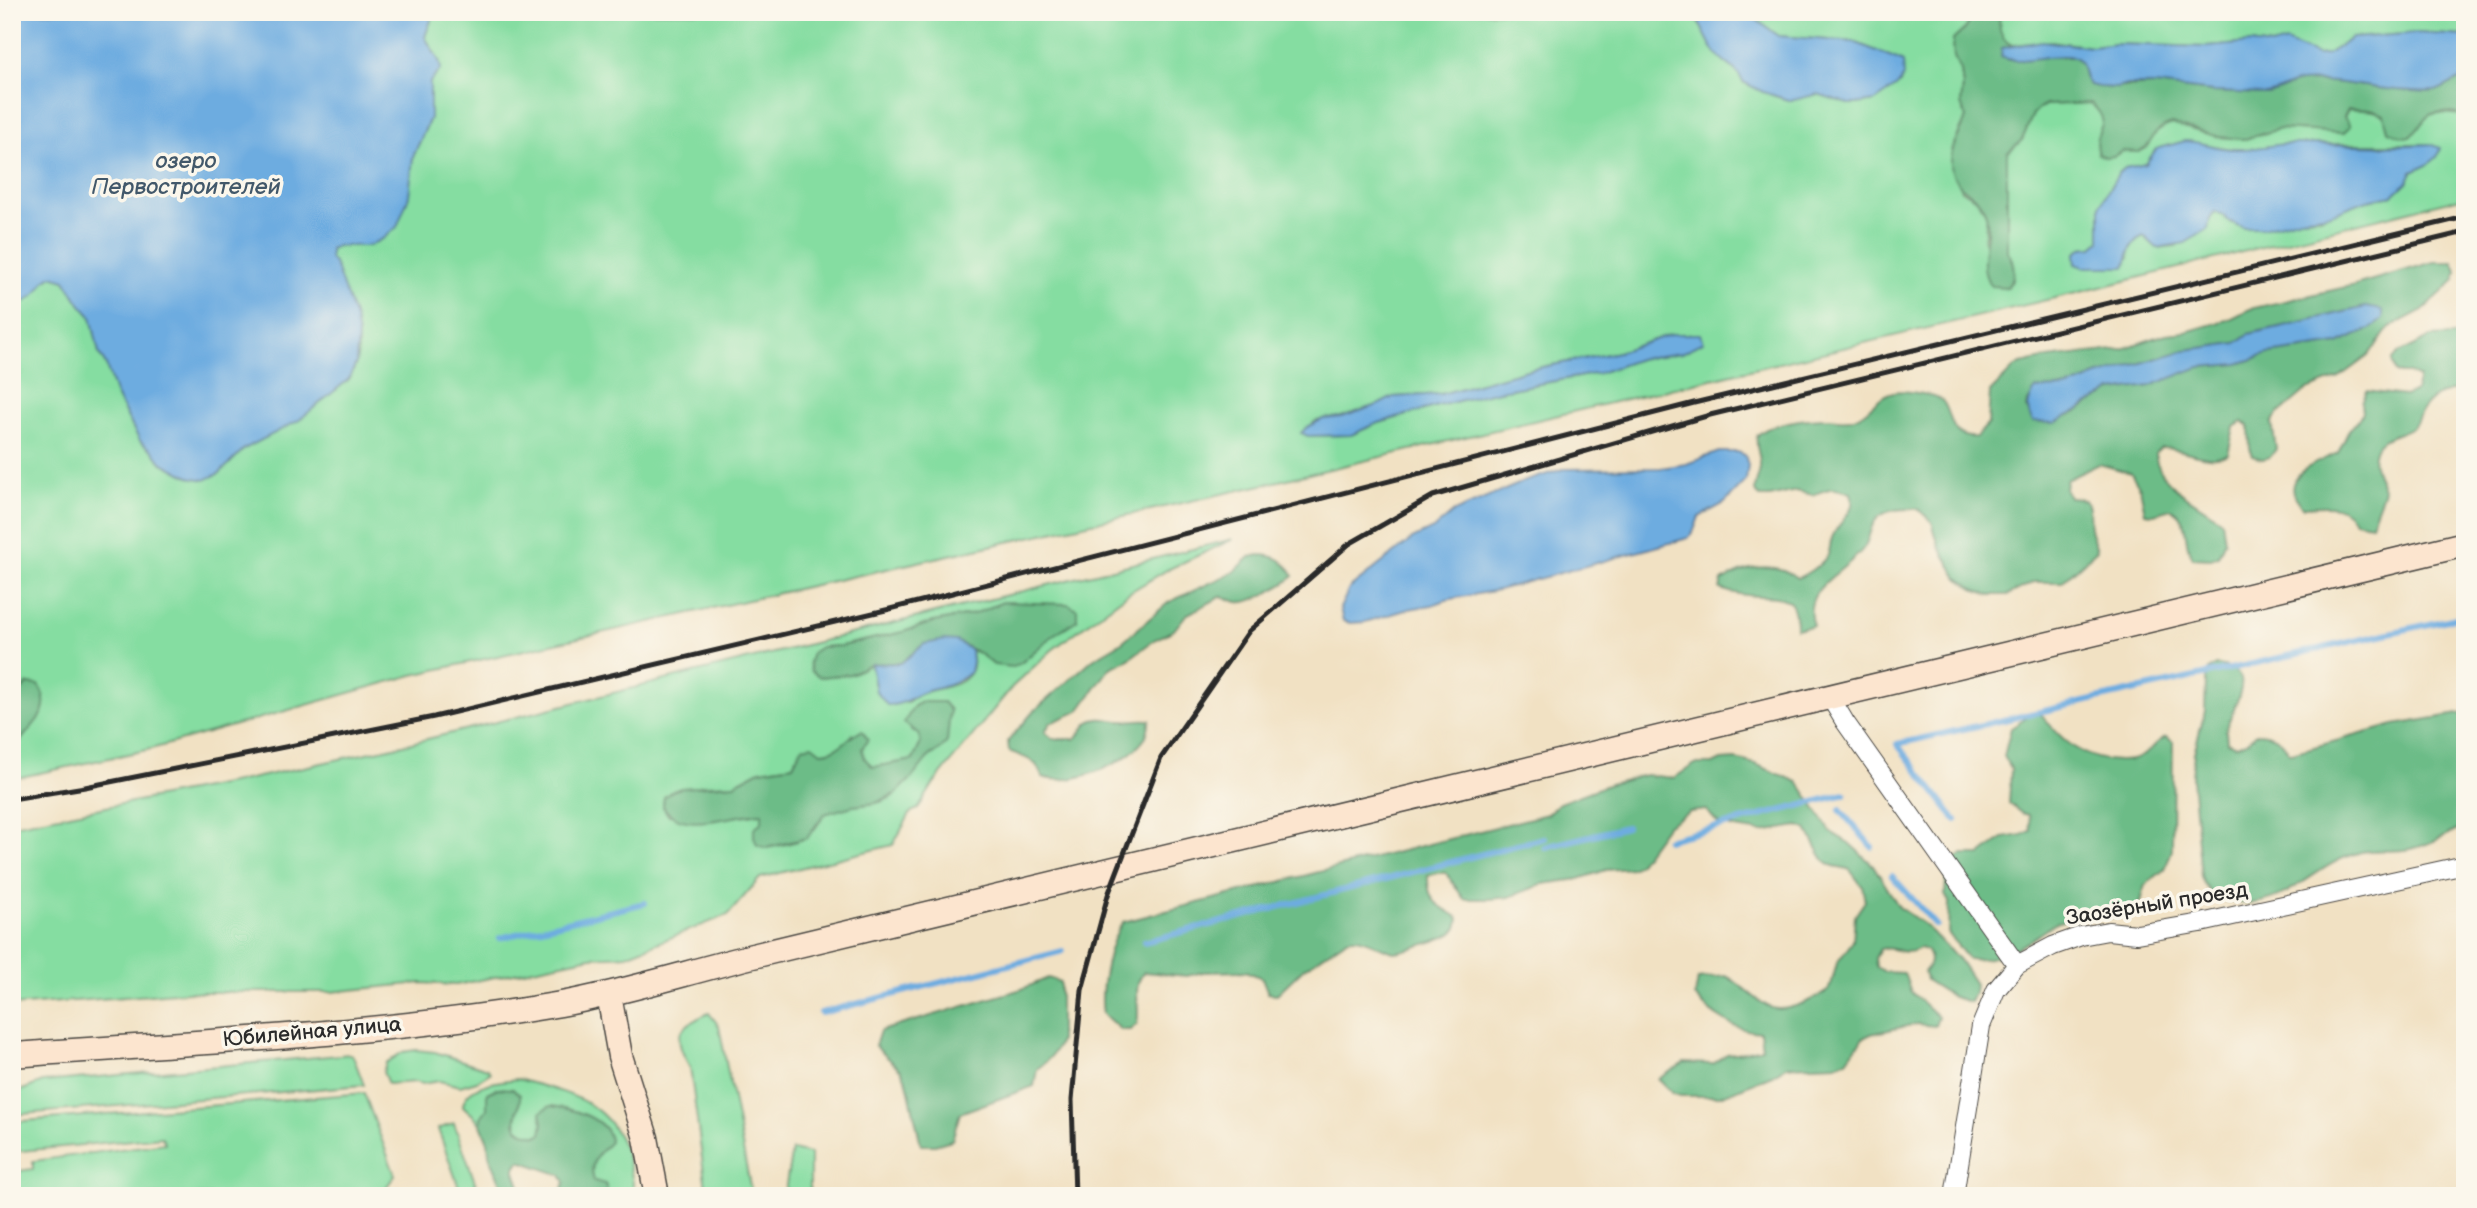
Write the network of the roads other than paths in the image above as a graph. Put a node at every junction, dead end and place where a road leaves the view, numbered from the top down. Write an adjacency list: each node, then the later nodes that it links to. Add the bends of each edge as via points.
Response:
1 (2465, 544): 2 (main road, Юбилейная улица)
2 (1830, 697): 4 (street); 5 (main road, Юбилейная улица, via 757,955)
3 (2465, 866): 4 (street, Заозёрный проезд, via 2201,923 2137,934 2108,931 2081,936)
4 (2017, 965): 8 (street, Заозёрный проезд, via 1996,990 1981,1026)
5 (609, 995): 6 (main road, Юбилейная улица, via 382,1028); 7 (main road)
6 (12, 1055)
7 (657, 1196)
8 (1954, 1196)

